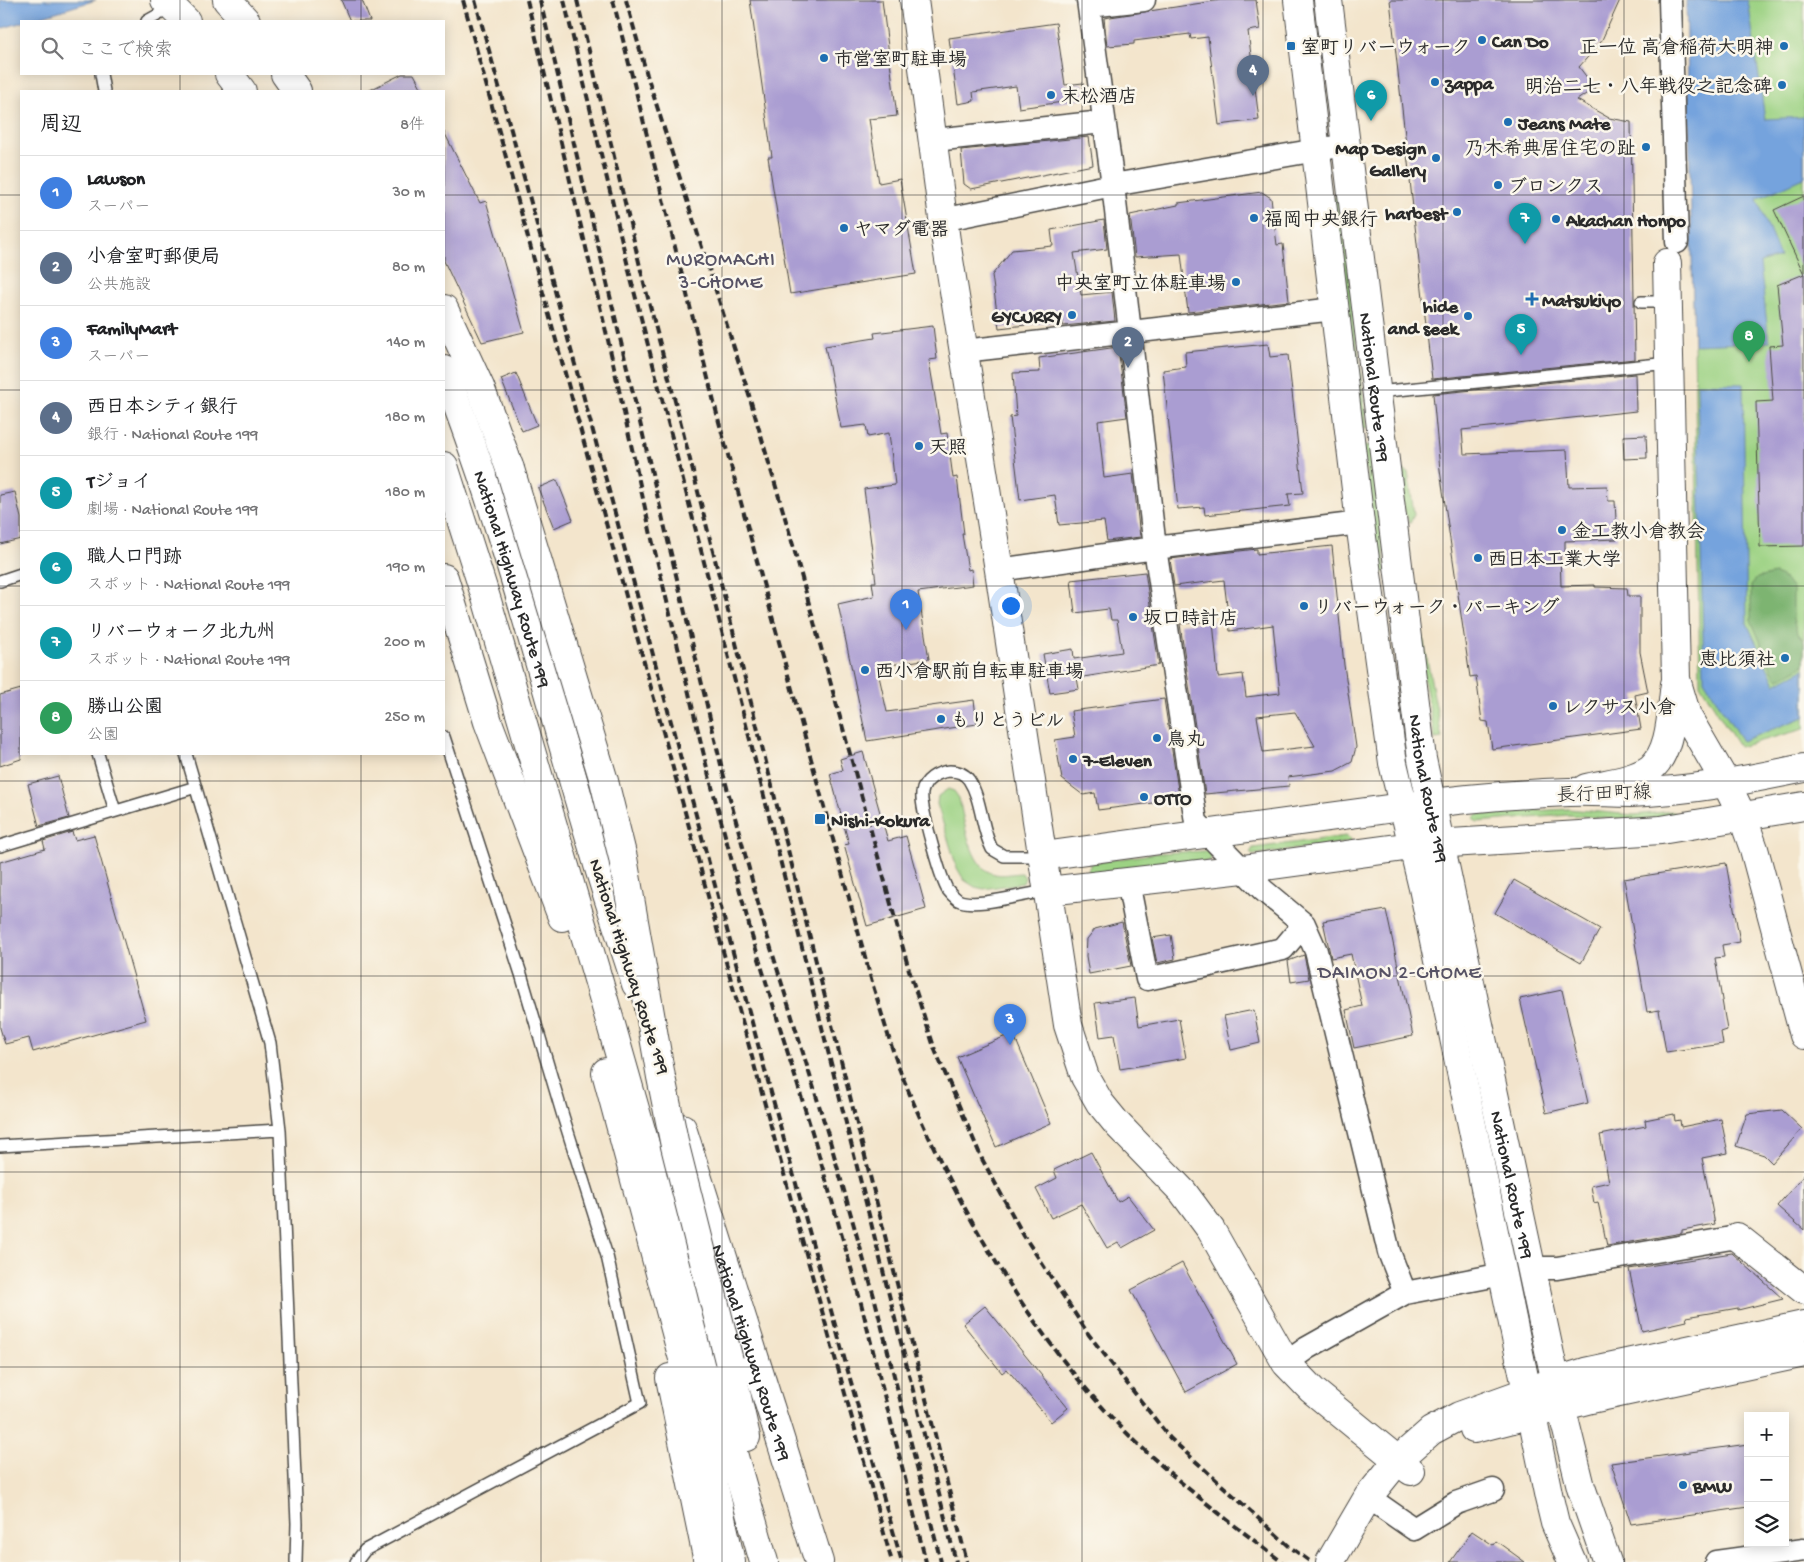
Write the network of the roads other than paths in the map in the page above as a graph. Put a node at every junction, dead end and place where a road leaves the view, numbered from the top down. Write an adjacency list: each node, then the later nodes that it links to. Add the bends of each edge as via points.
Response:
1 (227, 0): 10 (main road)
2 (914, 0): 18 (main road)
3 (1144, 0): 7 (street)
4 (1298, 0): 20 (main road, National Route 199)
5 (1328, 0): 19 (main road, National Route 199)
6 (1670, 0): 23 (street)
7 (1088, 3): 17 (street)
8 (177, 7): 9 (lane)
9 (149, 20)
10 (245, 20)
11 (101, 75): 14 (lane)
12 (230, 75): 15 (main road)
13 (286, 75): 16 (main road)
14 (104, 90)
15 (241, 90)
16 (296, 90)
17 (1103, 122): 18 (street); 21 (street)
18 (934, 140): 22 (main road)
19 (1346, 145): 20 (street); 32 (main road, National Route 199)
20 (1317, 149): 21 (street); 26 (main road, National Route 199)
21 (1113, 185): 22 (street); 28 (street)
22 (942, 220): 29 (main road)
23 (1672, 253): 25 (main road)
24 (1641, 302): 25 (lane)
25 (1667, 302): 30 (main road)
26 (1335, 309): 28 (street); 34 (main road, National Route 199)
27 (445, 311): 87 (main road, bridge, via 480,387 510,469 609,800 632,906 661,1077)
28 (1129, 334): 29 (street); 35 (street)
29 (963, 351): 36 (main road)
30 (1669, 363): 32 (lane); 40 (main road)
31 (445, 373): 88 (main road, National Highway Route 199, via 518,589 596,860)
32 (1375, 392): 48 (main road, National Route 199)
33 (445, 469): 86 (main road, National Highway Route 199, via 592,958)
34 (1360, 523): 35 (street); 50 (main road, National Route 199)
35 (1155, 548): 36 (street); 53 (street, via 1196,822)
36 (999, 570): 57 (main road)
37 (20, 574): 38 (lane)
38 (0, 581)
39 (445, 581): 65 (main road, via 488,722 560,911 586,994)
40 (1676, 679): 45 (main road, via 1687,716); 47 (main road, via 1666,743 1656,763 1630,778)
41 (445, 740): 83 (lane, via 607,1256 640,1403 365,1550)
42 (98, 755): 51 (lane)
43 (186, 755): 46 (lane)
44 (1804, 768): 45 (main road, 長行田町線)
45 (1726, 784): 47 (main road, 長行田町線, via 1631,793); 52 (main road)
46 (196, 787): 51 (lane); 63 (lane, via 270,1043)
47 (1570, 792): 48 (main road, 長行田町線)
48 (1430, 803): 50 (main road, 長行田町線); 54 (main road, National Route 199)
49 (1804, 806): 52 (main road)
50 (1402, 807): 53 (main road, 長行田町線); 56 (main road, National Route 199)
51 (115, 811): 55 (lane)
52 (1743, 818): 54 (main road, via 1661,830); 62 (main road)
53 (1209, 834): 57 (main road, 長行田町線); 58 (street)
54 (1440, 843): 56 (main road); 67 (main road, National Route 199)
55 (0, 846)
56 (1412, 846): 58 (main road); 68 (main road, National Route 199)
57 (1044, 856): 60 (main road); 60 (lane, via 1004,856 992,849 973,788 959,772 938,773 924,786 923,809 943,880 952,896 975,904)
58 (1243, 869): 59 (main road); 61 (street)
59 (1128, 882): 60 (main road); 61 (street, via 1147,979 1284,950)
60 (1048, 891): 73 (main road, via 1068,1025 1085,1077 1118,1125 1183,1192 1211,1230)
61 (1304, 924): 70 (street, via 1316,951 1389,1252)
62 (1804, 1035)
63 (280, 1130): 64 (lane); 82 (lane)
64 (0, 1146)
65 (625, 1148): 84 (main road); 85 (main road, via 696,1407)
66 (1737, 1237): 67 (street, via 1557,1268); 69 (main road)
67 (1530, 1268): 74 (main road, National Route 199)
68 (1503, 1274): 70 (street); 75 (main road, National Route 199)
69 (1804, 1290)
70 (1405, 1293): 73 (street)
71 (1804, 1325): 74 (main road)
72 (1804, 1354): 74 (main road)
73 (1286, 1363): 76 (main road, via 1312,1390)
74 (1559, 1393): 75 (main road); 79 (main road, National Route 199)
75 (1530, 1403): 76 (main road, via 1452,1437); 89 (main road, National Route 199, via 1555,1523)
76 (1405, 1466): 78 (main road)
77 (1493, 1490): 78 (street, via 1456,1503 1414,1529)
78 (1375, 1502): 81 (main road)
79 (1589, 1516): 90 (main road, National Route 199); 91 (main road)
80 (1804, 1550): 92 (street)
81 (1333, 1558)
82 (296, 1562)
83 (356, 1562)
84 (708, 1562)
85 (731, 1562)
86 (764, 1562)
87 (774, 1562)
88 (819, 1562)
89 (1572, 1562)
90 (1607, 1562)
91 (1623, 1562)
92 (1716, 1562)

